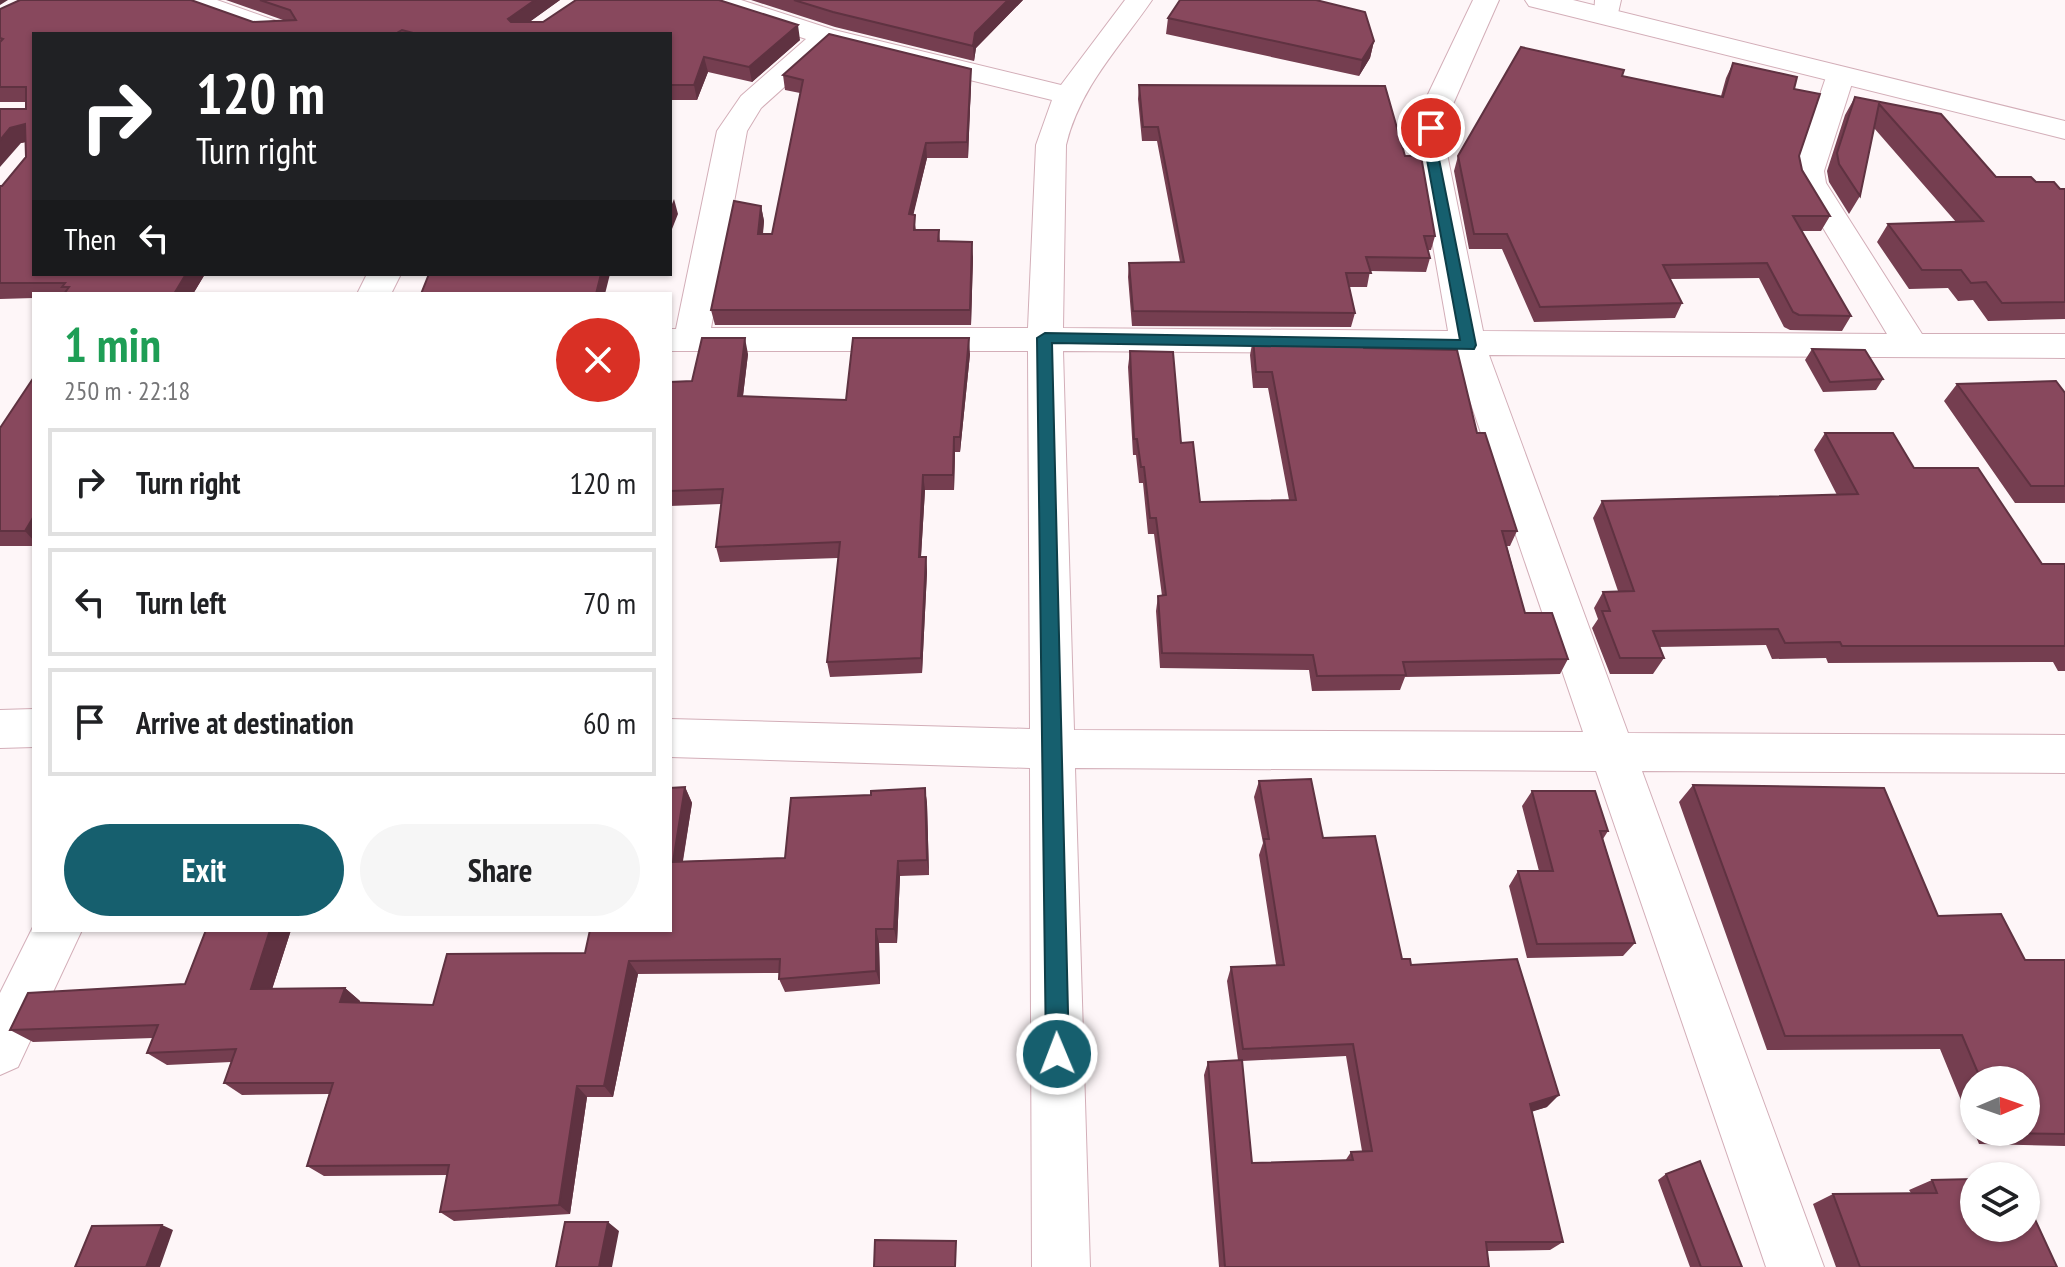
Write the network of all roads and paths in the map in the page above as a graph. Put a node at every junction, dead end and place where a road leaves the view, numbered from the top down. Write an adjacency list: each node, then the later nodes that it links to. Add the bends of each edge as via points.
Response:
1 (192, 0): 7 (street)
2 (714, 0): 8 (street)
3 (1139, 0): 10 (street)
4 (1486, 0): 14 (street, via 1431,128)
5 (1539, 0): 6 (street)
6 (1608, 8): 9 (street)
7 (280, 32)
8 (825, 36): 10 (street); 13 (street, via 751,102 732,131)
9 (1840, 77): 11 (street); 15 (street, via 1809,171 1811,183)
10 (1067, 95): 12 (street, via 1051,145)
11 (2065, 130)
12 (1045, 338): 13 (street); 14 (street); 20 (street)
13 (680, 340)
14 (1468, 345): 15 (street); 21 (street)
15 (1912, 346): 16 (street)
16 (2065, 346)
17 (32, 728): 18 (street)
18 (0, 729)
19 (672, 738): 20 (street)
20 (1051, 749): 21 (street); 25 (street)
21 (1614, 753): 22 (street); 26 (street)
22 (2065, 754)
23 (56, 932): 24 (street)
24 (0, 1049)
25 (1061, 1267)
26 (1795, 1267)

